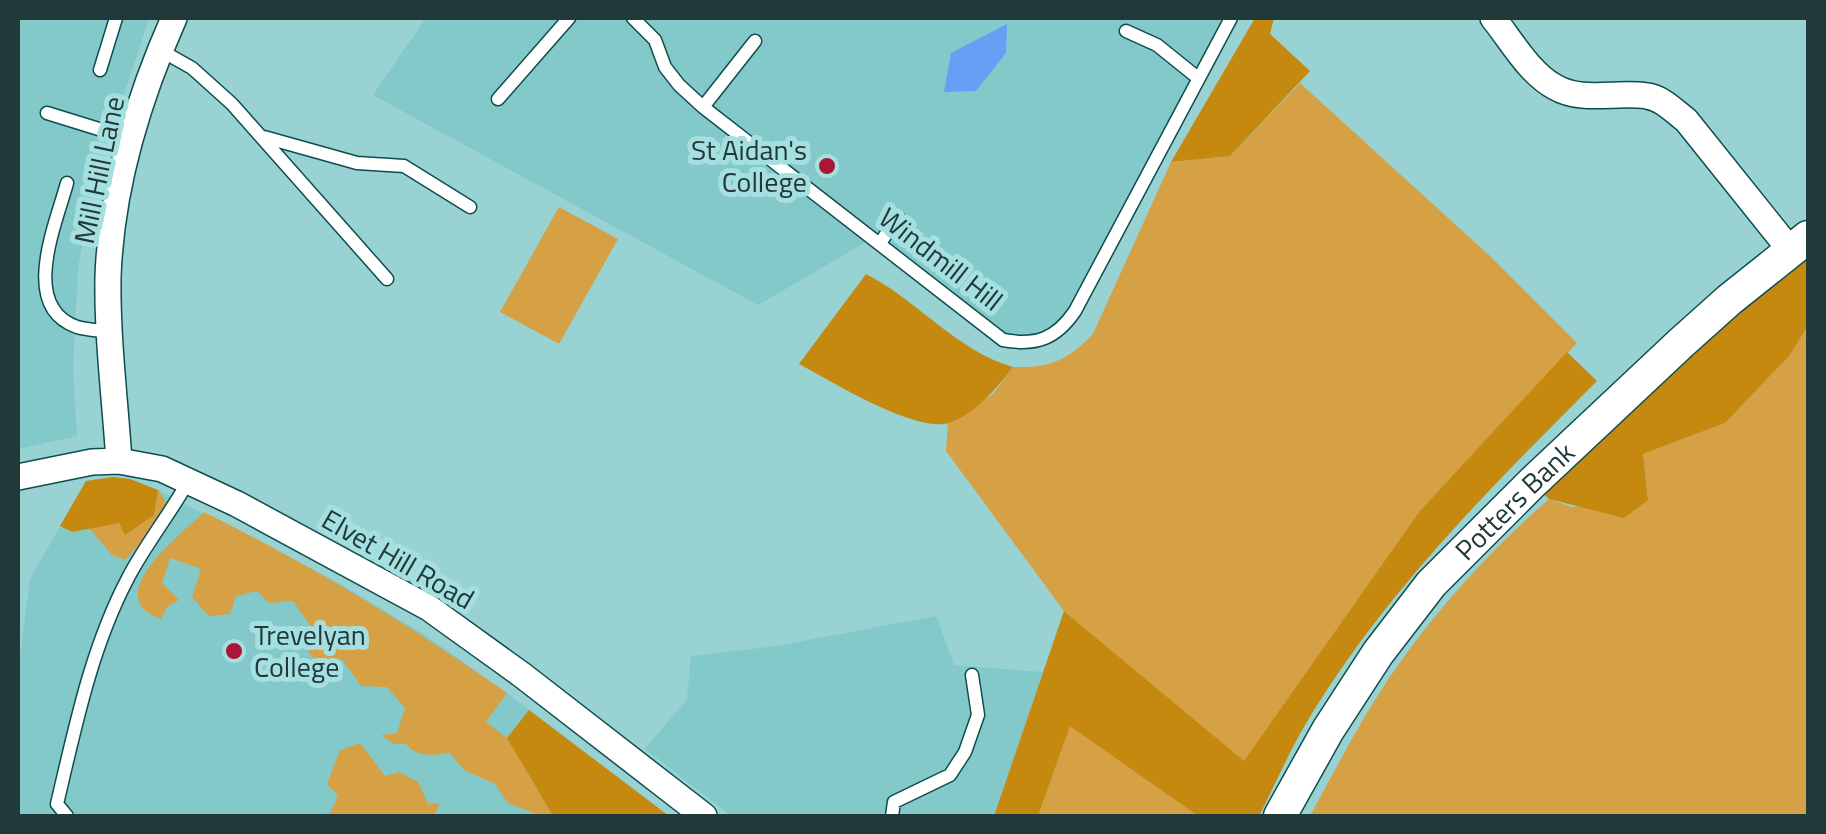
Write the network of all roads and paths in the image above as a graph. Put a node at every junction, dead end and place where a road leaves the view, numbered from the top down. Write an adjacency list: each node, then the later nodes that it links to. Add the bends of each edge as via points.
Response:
1 (116, 18): 10 (lane)
2 (174, 18): 9 (street, Mill Hill Lane)
3 (568, 18): 12 (lane)
4 (634, 18): 13 (lane, Windmill Hill, via 655,40 678,85)
5 (1231, 18): 11 (lane, Windmill Hill)
6 (1493, 18): 21 (street, via 1557,89 1650,96 1668,105)
7 (1126, 31): 11 (lane, via 1157,44)
8 (755, 41): 13 (lane)
9 (160, 50): 15 (lane, via 192,68); 16 (street, Mill Hill Lane)
10 (100, 70)
11 (1198, 78): 20 (lane, Windmill Hill, via 1062,330 1036,343 1003,340)
12 (498, 99)
13 (703, 107): 20 (lane, Windmill Hill)
14 (48, 113): 16 (lane)
15 (262, 136): 18 (lane, via 357,163 404,166); 22 (lane)
16 (131, 140): 23 (street, Mill Hill Lane, via 115,210)
17 (67, 183): 23 (lane, via 43,273 48,302 75,326)
18 (470, 207)
19 (898, 217): 20 (lane)
20 (880, 243)
21 (1801, 246): 31 (street, Potters Bank, via 1668,355 1431,584 1378,652)
22 (388, 279)
23 (109, 332): 24 (street, Mill Hill Lane)
24 (119, 460): 25 (street, Elvet Hill Road); 26 (street, Elvet Hill Road)
25 (18, 477)
26 (189, 480): 28 (lane, via 127,580 81,698 56,804); 29 (street, Elvet Hill Road, via 428,608)
27 (972, 676): 30 (lane, via 978,714 966,752 950,775 894,802)
28 (66, 816)
29 (704, 816)
30 (892, 816)
31 (1280, 816)

